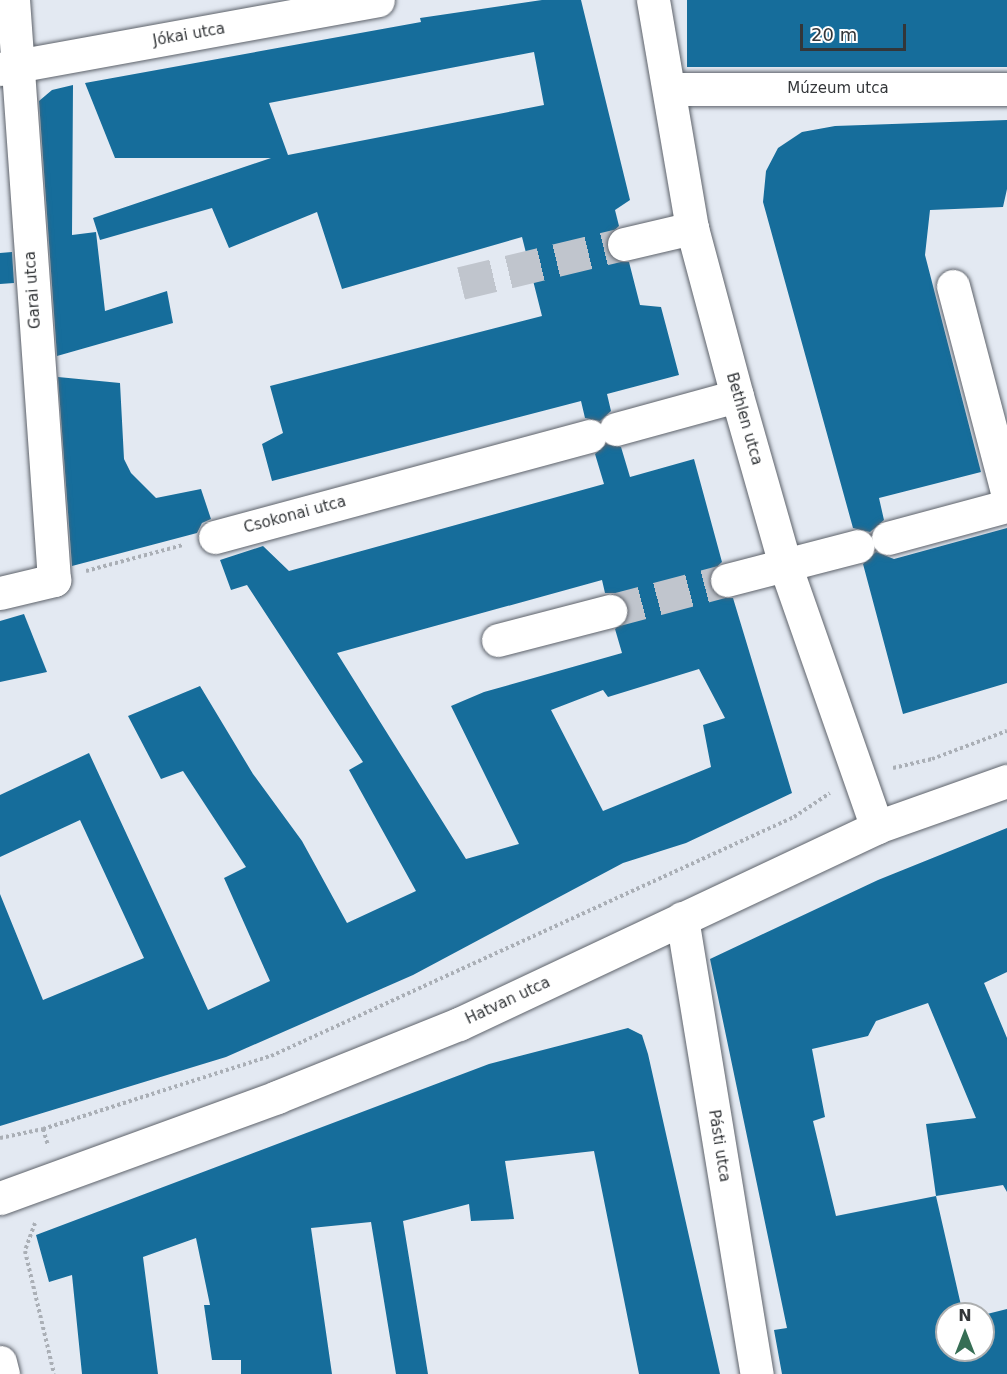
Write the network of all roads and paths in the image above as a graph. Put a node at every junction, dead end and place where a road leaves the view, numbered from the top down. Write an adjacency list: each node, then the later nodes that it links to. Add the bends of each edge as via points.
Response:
1 (13, 0): 4 (street, Garai utca)
2 (378, 0): 4 (street, Jókai utca)
3 (653, 0): 5 (street, Bethlen utca)
4 (8, 68): 15 (street, Garai utca)
5 (670, 89): 6 (street, Múzeum utca); 7 (street, Bethlen utca)
6 (1007, 89)
7 (692, 228): 8 (street); 10 (street, Bethlen utca)
8 (624, 244)
9 (953, 286): 11 (street)
10 (737, 396): 13 (street, Csokonai utca); 14 (street, Bethlen utca)
11 (1007, 492)
12 (1007, 506): 14 (street)
13 (215, 537): 15 (path)
14 (785, 565): 16 (street); 24 (street, Bethlen utca)
15 (54, 580): 17 (street)
16 (727, 580)
17 (0, 593)
18 (610, 611): 19 (street)
19 (498, 640)
20 (1007, 731): 21 (path, via 932,759)
21 (907, 762)
22 (1007, 781): 24 (street, Hatvan utca)
23 (822, 796): 26 (path, via 794,817 271,1056 43,1129)
24 (877, 827): 25 (street, Hatvan utca)
25 (682, 918): 27 (street, Hatvan utca, via 459,1024 277,1097); 32 (street, Pásti utca)
26 (0, 1138)
27 (0, 1198)
28 (25, 1251): 31 (path)
29 (0, 1362): 30 (street)
30 (3, 1374)
31 (54, 1374)
32 (757, 1374)

